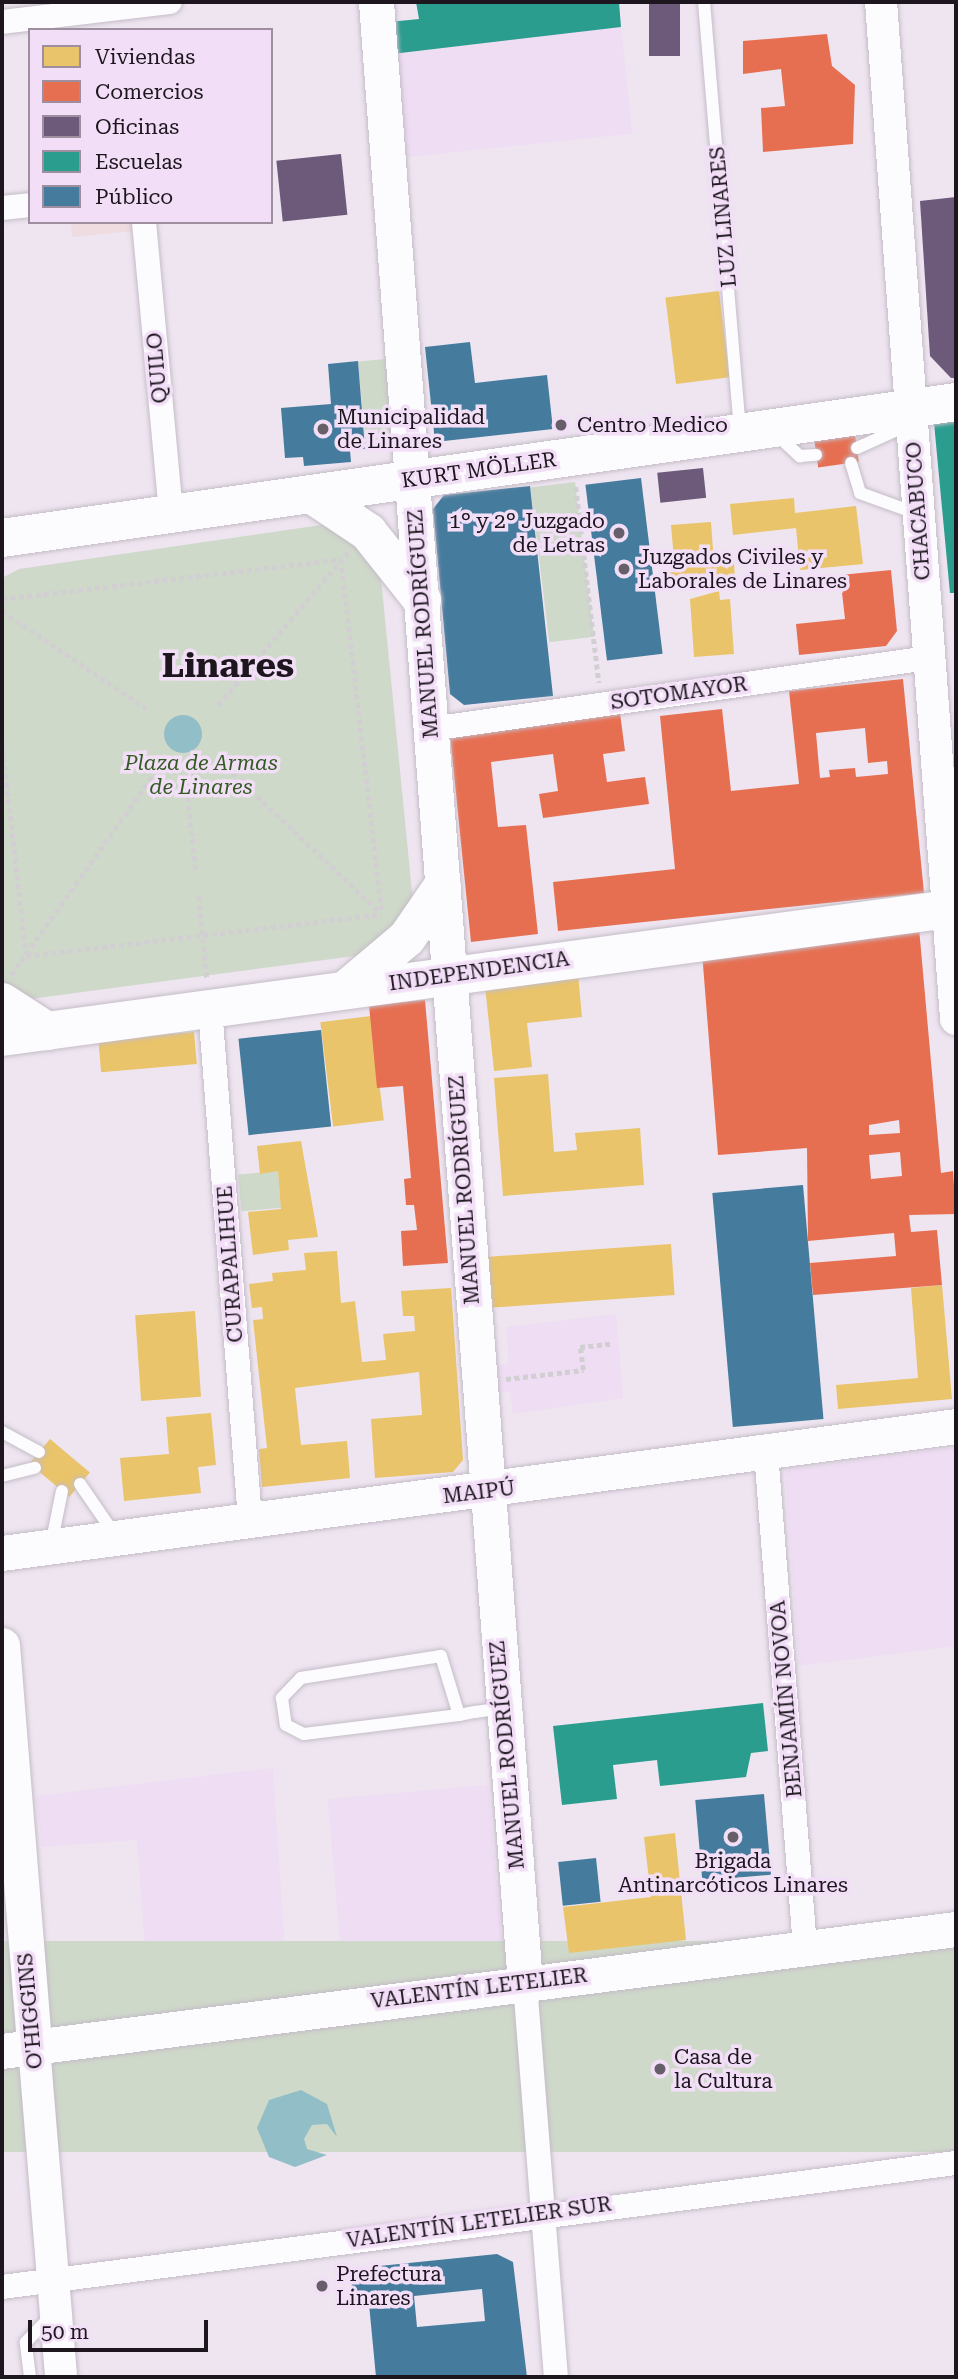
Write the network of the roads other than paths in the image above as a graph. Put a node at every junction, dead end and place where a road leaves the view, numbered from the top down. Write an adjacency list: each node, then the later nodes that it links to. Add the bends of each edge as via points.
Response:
1 (170, 2): 5 (street)
2 (376, 2): 15 (main road, MANUEL RODRÍGUEZ)
3 (704, 2): 12 (lane, LUZ LINARES)
4 (881, 2): 11 (street, CHACABUCO)
5 (126, 18): 6 (street)
6 (2, 22)
7 (28, 205): 8 (street)
8 (2, 208)
9 (144, 224): 17 (street, QUILO)
10 (956, 402): 11 (main road, KURT MÖLLER)
11 (911, 416): 12 (main road, KURT MÖLLER, via 860,434); 18 (street, CHACABUCO)
12 (755, 430): 13 (lane, via 793,451); 15 (main road, KURT MÖLLER)
13 (816, 455)
14 (851, 463): 18 (lane, via 860,493)
15 (413, 479): 16 (main road, KURT MÖLLER); 22 (main road, MANUEL RODRÍGUEZ)
16 (311, 494): 17 (main road, KURT MÖLLER); 22 (main road, via 368,532)
17 (171, 514): 19 (main road, KURT MÖLLER)
18 (918, 514): 23 (street, CHACABUCO)
19 (41, 533): 20 (main road, KURT MÖLLER); 21 (main road)
20 (2, 538)
21 (2, 560)
22 (422, 600): 24 (main road, MANUEL RODRÍGUEZ)
23 (928, 657): 24 (street, SOTOMAYOR); 26 (street, CHACABUCO)
24 (431, 729): 25 (main road, MANUEL RODRÍGUEZ)
25 (442, 887): 27 (main road, MANUEL RODRÍGUEZ); 28 (main road, via 407,938)
26 (952, 909): 27 (main road, INDEPENDENCIA); 31 (street, CHACABUCO)
27 (449, 975): 28 (main road, INDEPENDENCIA); 42 (main road, MANUEL RODRÍGUEZ)
28 (347, 989): 30 (main road, INDEPENDENCIA)
29 (2, 1002): 32 (main road)
30 (210, 1008): 32 (main road, INDEPENDENCIA); 43 (street, CURAPALIHUE)
31 (956, 1019)
32 (47, 1031): 33 (main road, INDEPENDENCIA)
33 (2, 1037)
34 (956, 1426): 37 (main road, MAIPÚ)
35 (2, 1432): 36 (lane)
36 (39, 1452)
37 (766, 1452): 42 (main road, MAIPÚ); 51 (street, BENJAMÍN NOVOA)
38 (35, 1468): 39 (lane)
39 (2, 1476)
40 (80, 1484): 44 (lane)
41 (62, 1491): 45 (lane)
42 (486, 1491): 43 (main road, MAIPÚ); 48 (main road, MANUEL RODRÍGUEZ)
43 (250, 1520): 44 (main road, MAIPÚ)
44 (117, 1538): 45 (main road, MAIPÚ)
45 (51, 1547): 46 (main road, MAIPÚ)
46 (2, 1553)
47 (2, 1645): 53 (main road, O'HIGGINS)
48 (503, 1708): 49 (lane); 52 (main road, MANUEL RODRÍGUEZ)
49 (459, 1715): 49 (lane, via 304,1734 286,1725 282,1698 302,1678 441,1656)
50 (956, 1929): 51 (main road, VALENTÍN LETELIER)
51 (806, 1945): 52 (main road, VALENTÍN LETELIER)
52 (525, 1984): 53 (main road, VALENTÍN LETELIER); 55 (street, MANUEL RODRÍGUEZ)
53 (18, 2049): 56 (street, O'HIGGINS)
54 (956, 2163): 55 (street, VALENTÍN LETELIER SUR)
55 (544, 2212): 56 (street, VALENTÍN LETELIER SUR); 61 (street, MANUEL RODRÍGUEZ)
56 (52, 2280): 57 (street, VALENTÍN LETELIER SUR); 58 (street, O'HIGGINS)
57 (2, 2287)
58 (55, 2312): 59 (lane, via 26,2343); 60 (street, O'HIGGINS)
59 (30, 2377)
60 (61, 2377)
61 (556, 2377)

